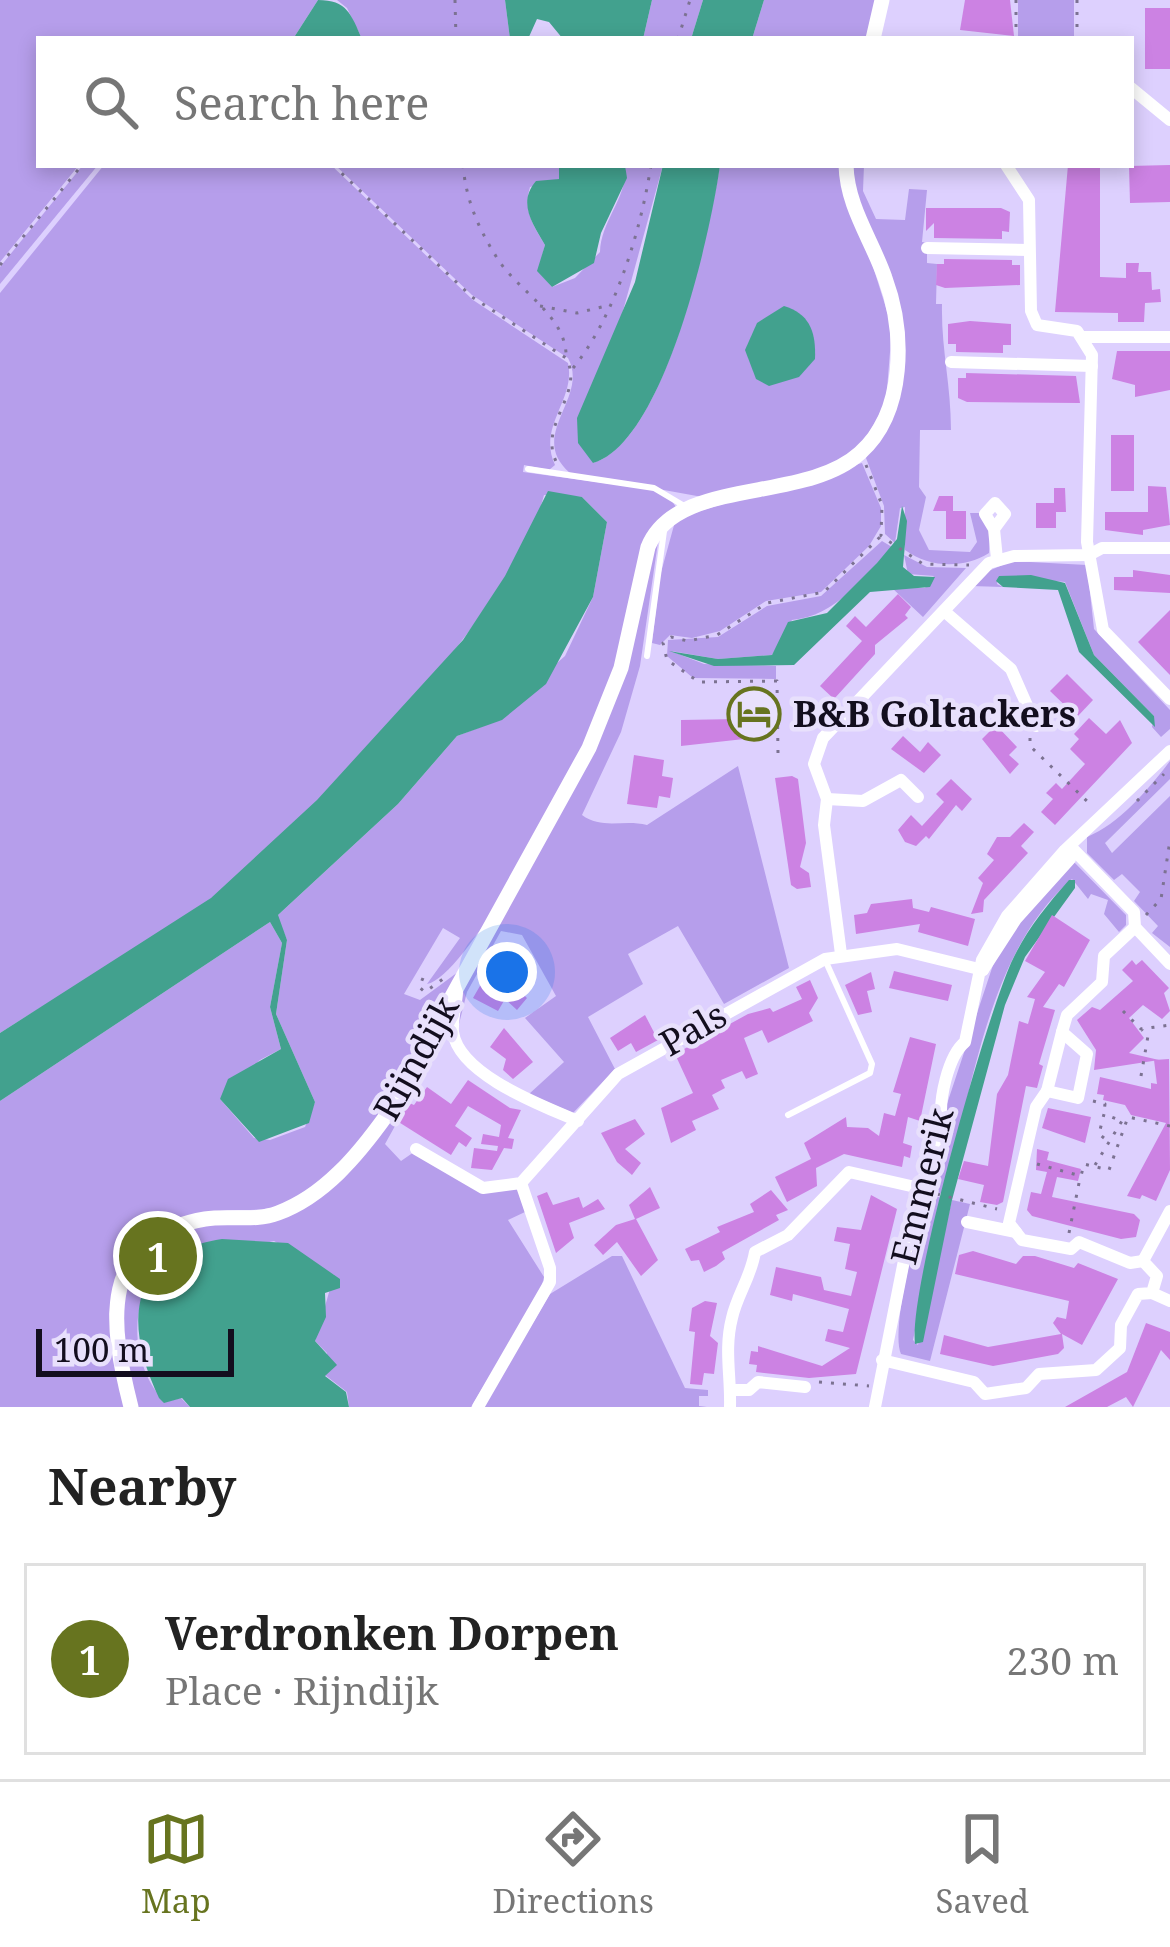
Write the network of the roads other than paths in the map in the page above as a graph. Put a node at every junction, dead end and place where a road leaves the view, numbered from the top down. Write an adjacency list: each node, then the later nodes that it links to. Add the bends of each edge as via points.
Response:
1 (882, 0): 2 (street)
2 (874, 36)
3 (1134, 90): 4 (street)
4 (1170, 119)
5 (846, 168): 14 (street, via 893,306 897,354 888,414 861,453 817,478)
6 (1008, 168): 8 (street, via 1029,200)
7 (927, 248): 8 (street)
8 (1029, 250): 9 (street, via 1037,325)
9 (1084, 337): 10 (street); 12 (street)
10 (1170, 337)
11 (951, 362): 12 (street)
12 (1092, 366): 18 (street)
13 (528, 469): 14 (lane, via 654,488)
14 (686, 507): 15 (street)
15 (666, 521): 21 (lane); 33 (street, Rijndijk, via 648,548 599,727)
16 (994, 529): 19 (street)
17 (1170, 548): 18 (street)
18 (1089, 555): 19 (street); 22 (street, via 1103,630)
19 (997, 559): 20 (street)
20 (944, 611): 23 (street, via 1011,669); 26 (street, via 817,746 814,764)
21 (647, 656)
22 (1170, 699)
23 (1036, 725)
24 (1169, 758): 27 (street, Emmerik)
25 (918, 797): 26 (street, via 901,780 863,801)
26 (827, 799): 29 (street)
27 (1071, 847): 28 (street, via 1134,912); 32 (street, Emmerik, via 1070,859)
28 (1135, 927): 30 (street); 34 (street, via 1104,956 1102,982 1066,1015)
29 (841, 954): 31 (street, Pals); 32 (street, Pals, via 897,949)
30 (1168, 958)
31 (825, 959): 36 (lane, via 871,1073); 37 (street, Pals, via 618,1074)
32 (983, 970): 40 (street, Emmerik, via 940,1110)
33 (455, 987): 37 (street, via 453,1034 464,1055 509,1089); 51 (street, Rijndijk, via 386,1116 331,1180 272,1216 180,1226 134,1258 114,1309)
34 (1062, 1032): 35 (street); 35 (street, via 1087,1054 1078,1098)
35 (1047, 1091): 43 (street, via 1036,1107 1009,1223)
36 (788, 1115)
37 (578, 1121): 39 (street, Pals)
38 (416, 1149): 39 (street, via 483,1188)
39 (521, 1183): 52 (street, via 550,1282)
40 (931, 1194): 47 (street, Emmerik, via 915,1204); 49 (street, via 849,1172 788,1235 755,1252 732,1313)
41 (1170, 1211): 44 (street)
42 (968, 1222): 43 (street)
43 (1016, 1232): 44 (street, via 1022,1240 1071,1250 1078,1242)
44 (1143, 1261): 45 (street, via 1157,1276)
45 (1152, 1293): 46 (street); 50 (street, via 1138,1294 1120,1325 1120,1348 1096,1370 1039,1374 1027,1388)
46 (1170, 1301)
47 (882, 1360): 50 (street, via 974,1382); 54 (street, Emmerik)
48 (805, 1387): 49 (street, via 758,1382)
49 (730, 1390): 53 (street)
50 (983, 1401)
51 (131, 1407)
52 (478, 1407)
53 (730, 1407)
54 (875, 1407)

